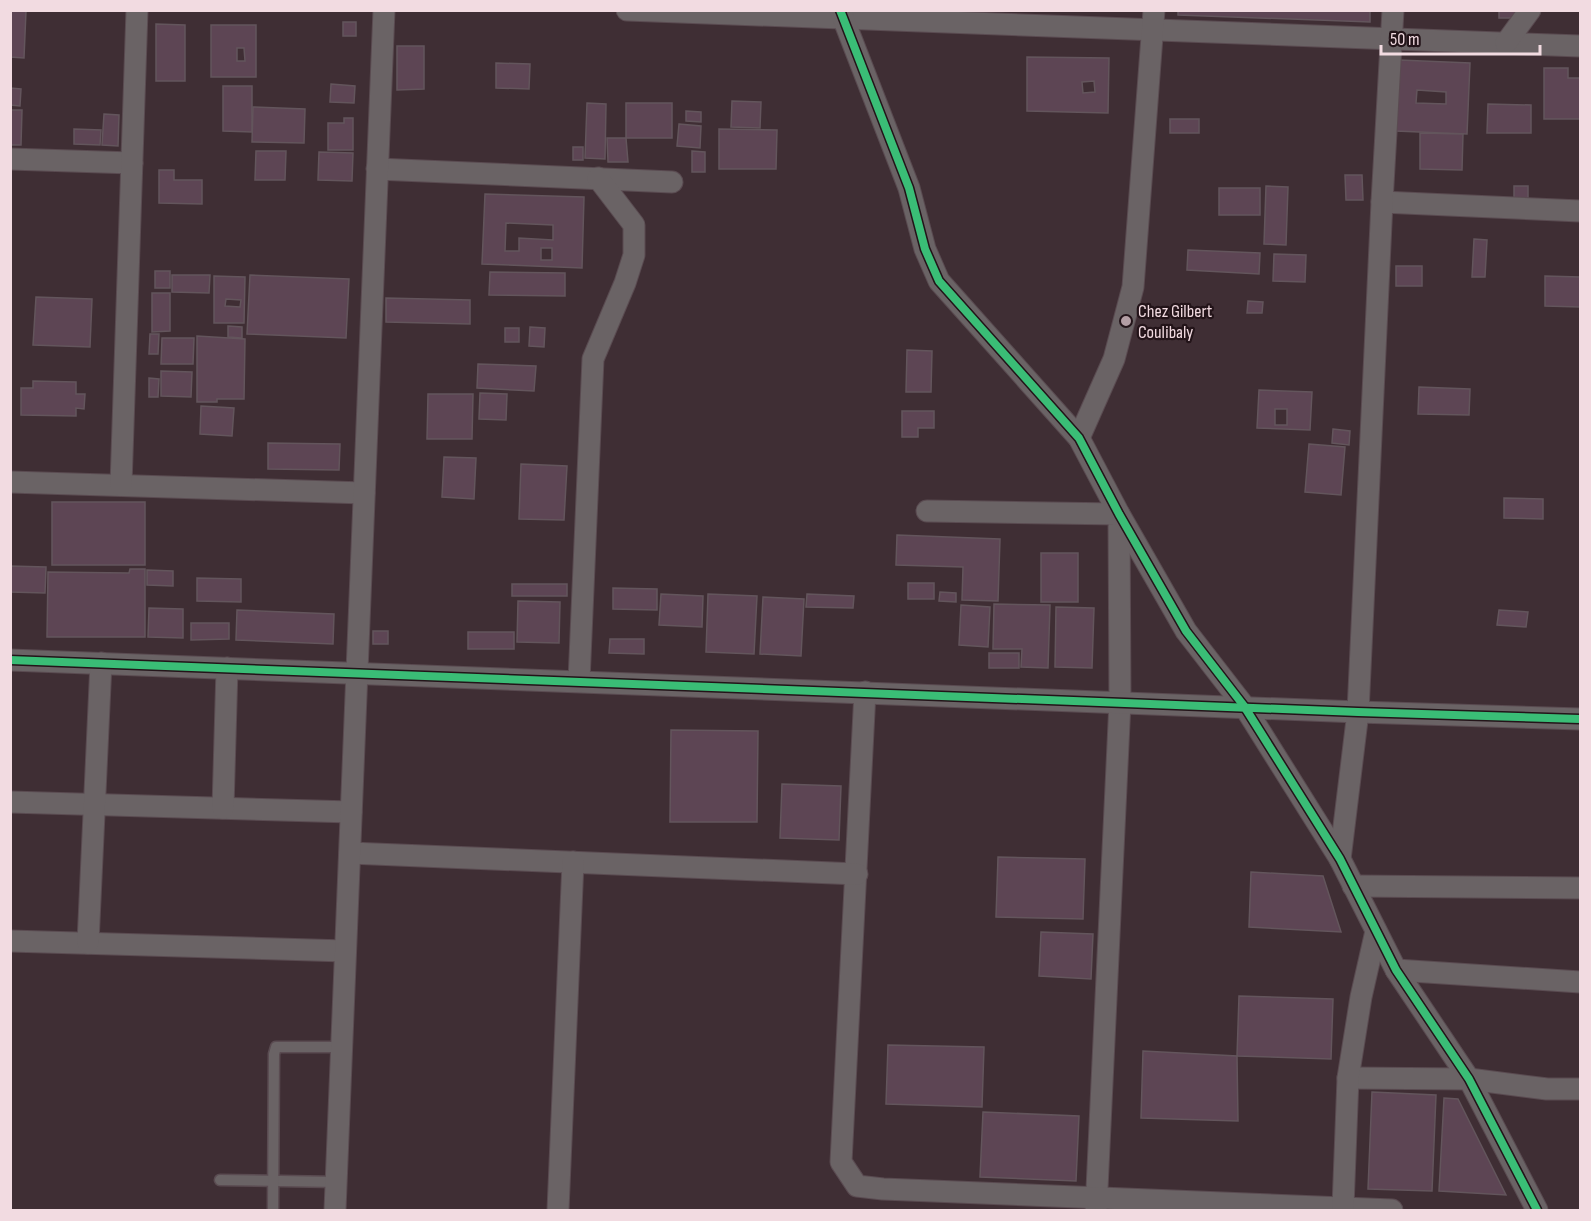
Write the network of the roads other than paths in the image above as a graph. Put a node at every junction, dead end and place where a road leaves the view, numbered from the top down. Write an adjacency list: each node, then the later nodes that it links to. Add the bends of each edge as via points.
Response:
1 (137, 10): 12 (street)
2 (384, 10): 13 (street)
3 (627, 10): 6 (street)
4 (1393, 10): 8 (street)
5 (1530, 10): 9 (street)
6 (842, 15): 7 (street); 18 (street, via 909,188 925,249 939,281)
7 (1154, 20): 8 (street); 18 (street, via 1133,287 1114,359)
8 (1392, 39): 9 (street); 16 (street)
9 (1506, 44): 10 (street)
10 (1581, 46)
11 (10, 159): 12 (street)
12 (132, 163): 20 (street)
13 (377, 169): 14 (street); 21 (street)
14 (598, 178): 15 (street); 28 (street, via 633,225 634,255 593,359)
15 (672, 182)
16 (1382, 202): 17 (street); 32 (street)
17 (1581, 211)
18 (1079, 438): 23 (street)
19 (10, 482): 20 (street)
20 (121, 485): 21 (street)
21 (364, 493): 27 (street)
22 (927, 511): 23 (street)
23 (1119, 514): 30 (street); 31 (street, via 1186,631)
24 (10, 660): 25 (street)
25 (101, 663): 26 (street); 35 (street)
26 (227, 668): 27 (street); 36 (street)
27 (357, 673): 28 (street); 37 (street)
28 (579, 681): 29 (street)
29 (865, 692): 30 (street); 41 (street)
30 (1120, 702): 31 (street); 57 (street)
31 (1244, 706): 32 (street); 39 (street)
32 (1358, 712): 33 (street); 39 (street)
33 (1581, 719)
34 (10, 802): 35 (street)
35 (94, 805): 36 (street); 46 (street)
36 (223, 808): 37 (street)
37 (351, 812): 38 (street)
38 (350, 853): 40 (street); 47 (street)
39 (1340, 859): 42 (street)
40 (573, 862): 41 (street); 61 (street)
41 (857, 874): 57 (street, via 841,1162 857,1186)
42 (1353, 886): 43 (street); 44 (street)
43 (1581, 888)
44 (1376, 931): 48 (street); 51 (street)
45 (10, 941): 46 (street)
46 (88, 943): 47 (street)
47 (345, 951): 50 (street)
48 (1396, 970): 49 (street); 52 (street)
49 (1581, 982)
50 (342, 1047): 55 (lane, via 276,1047); 56 (street)
51 (1348, 1078): 52 (street); 58 (street)
52 (1469, 1079): 53 (street, via 1547,1089); 63 (street)
53 (1581, 1089)
54 (220, 1180): 55 (lane)
55 (273, 1181): 56 (lane); 59 (lane)
56 (336, 1182): 60 (street)
57 (1097, 1204): 58 (street)
58 (1343, 1207): 62 (street)
59 (273, 1210)
60 (335, 1210)
61 (558, 1210)
62 (1392, 1210)
63 (1537, 1210)

